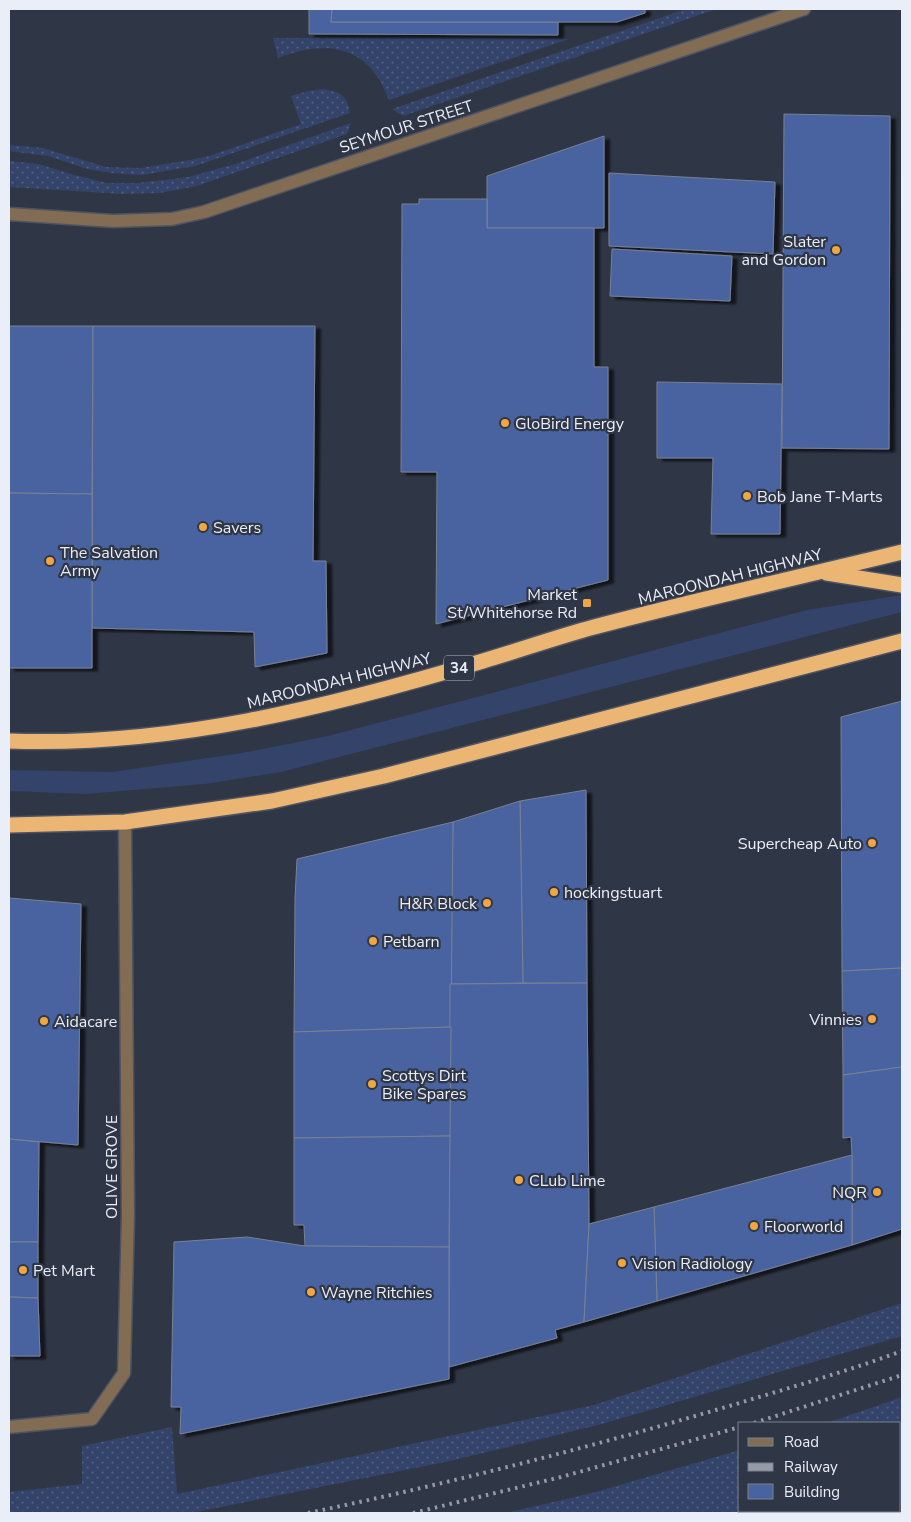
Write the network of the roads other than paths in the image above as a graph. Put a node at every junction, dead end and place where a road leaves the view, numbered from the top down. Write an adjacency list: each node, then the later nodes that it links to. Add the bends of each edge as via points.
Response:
1 (804, 9): 2 (street, SEYMOUR STREET, via 204,212 172,219 113,221)
2 (9, 214)
3 (902, 552): 4 (highway, MAROONDAH HIGHWAY / 34)
4 (820, 572): 5 (highway); 7 (highway, MAROONDAH HIGHWAY / 34, via 593,628 437,674 258,720 172,734)
5 (902, 585)
6 (902, 641): 8 (highway, via 384,776 272,801)
7 (9, 741)
8 (126, 822): 9 (highway); 10 (street, OLIVE GROVE, via 128,1215 124,1373 92,1419)
9 (9, 825)
10 (9, 1427)

